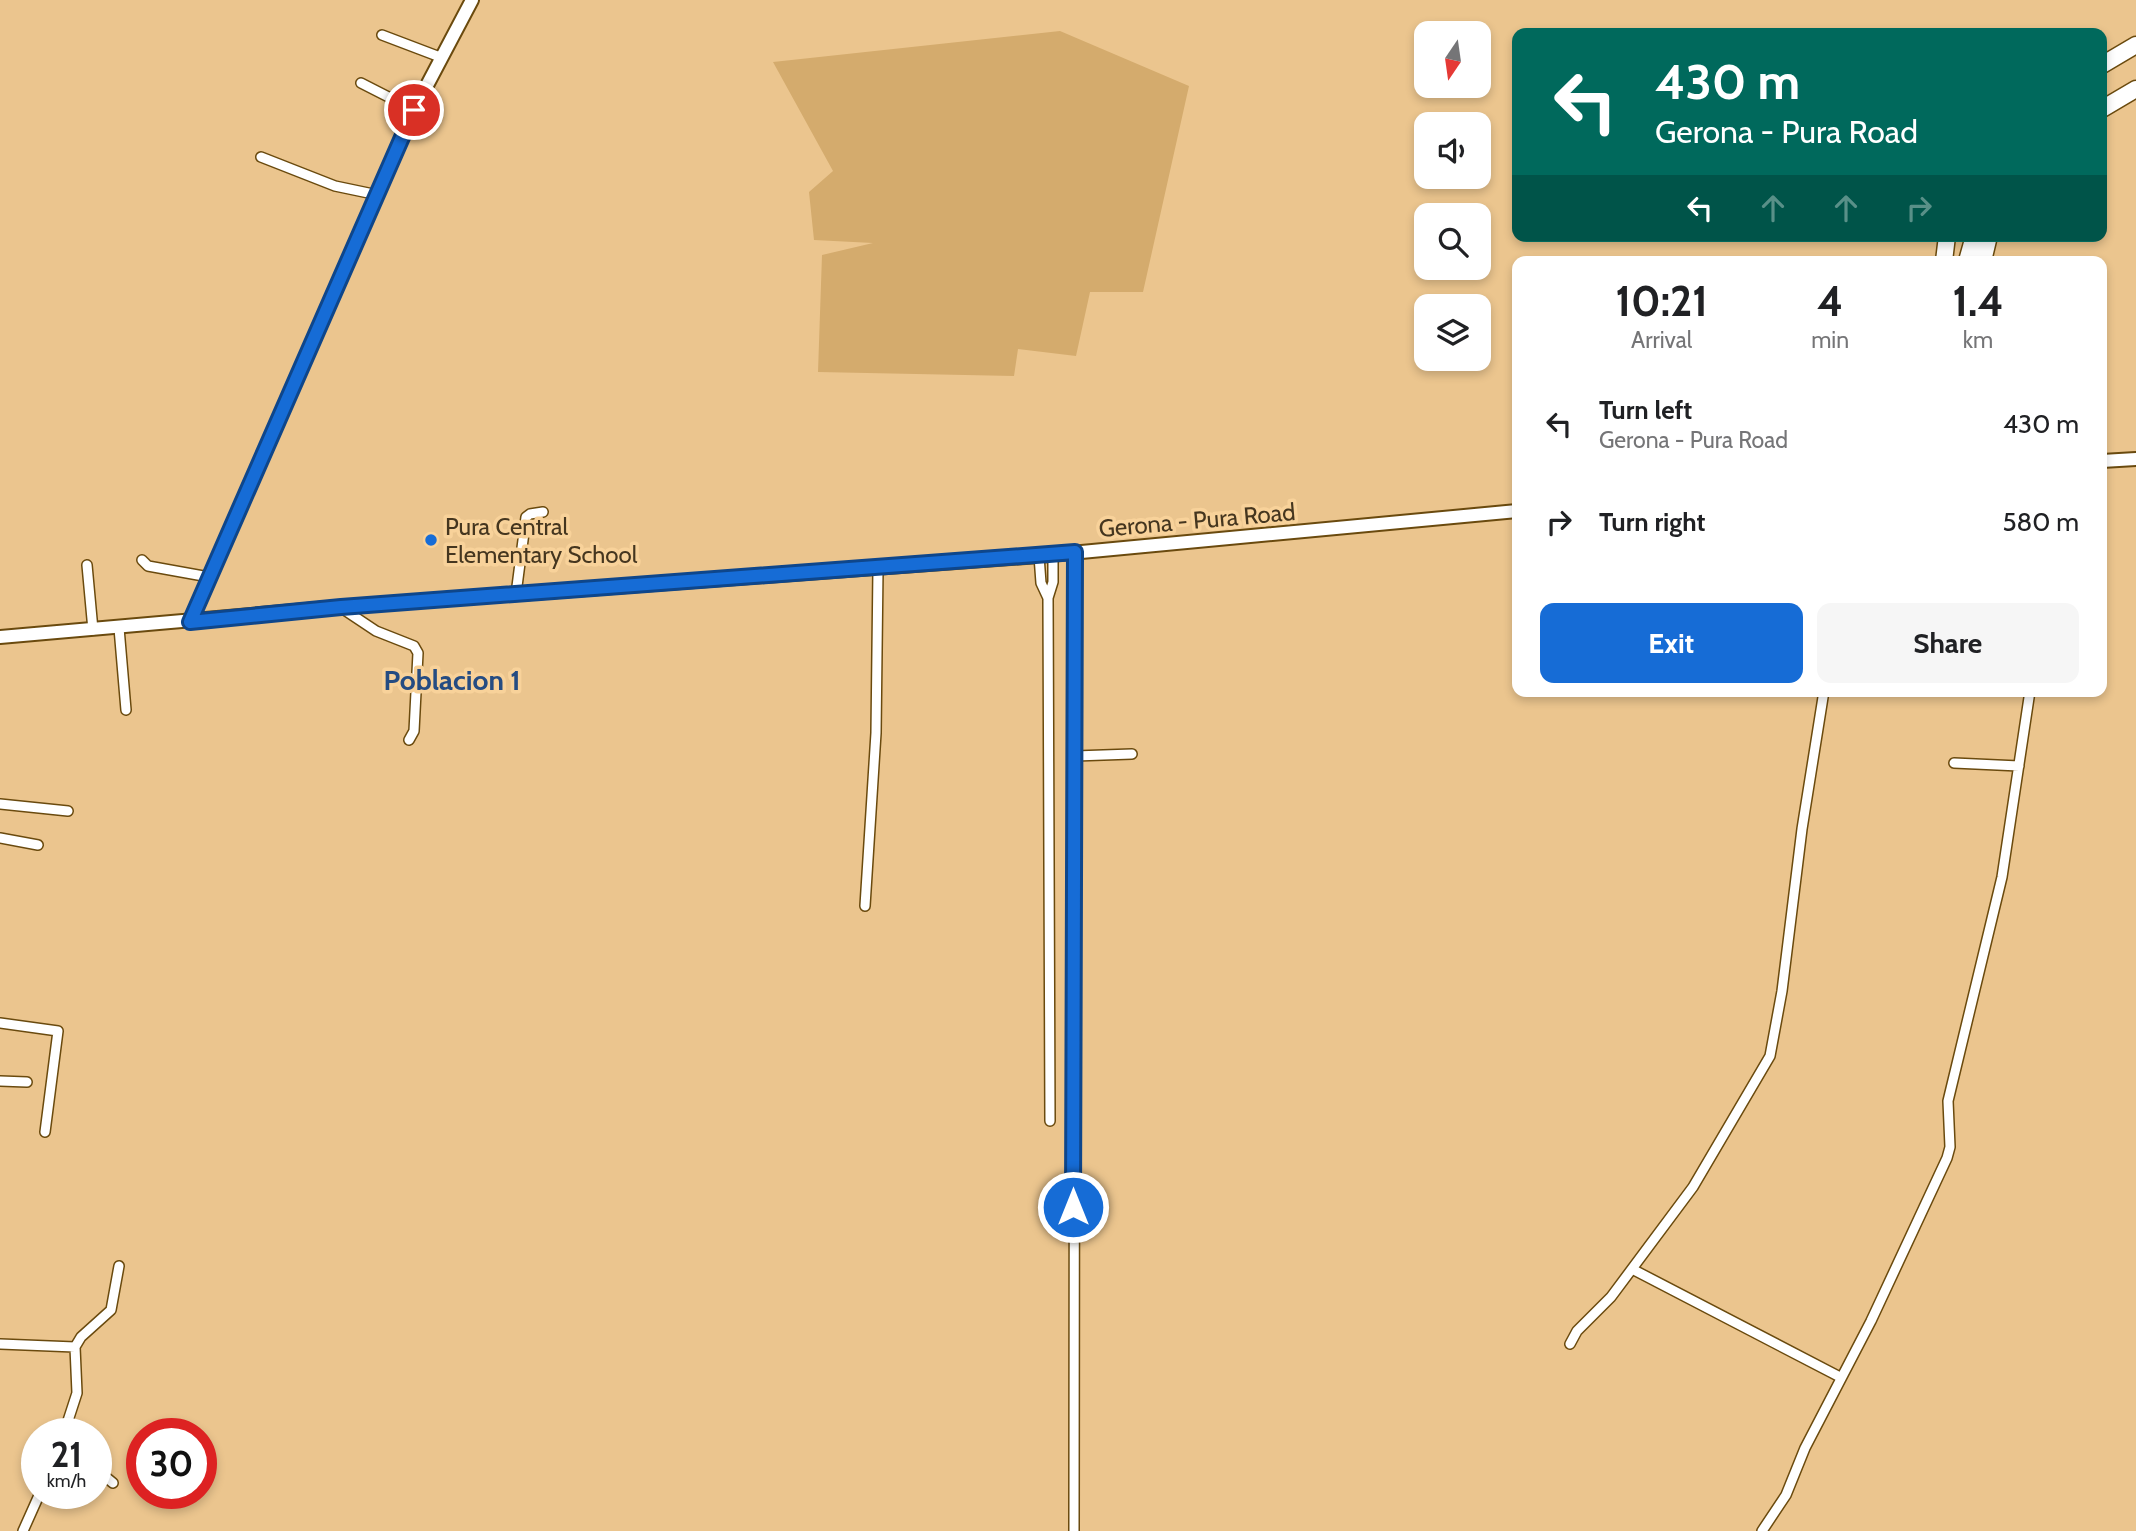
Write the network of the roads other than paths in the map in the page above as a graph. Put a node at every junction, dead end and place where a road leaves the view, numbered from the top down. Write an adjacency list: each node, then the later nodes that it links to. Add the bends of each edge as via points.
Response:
1 (472, 0): 4 (main road)
2 (382, 35): 4 (street)
3 (2136, 45): 5 (highway)
4 (440, 57): 9 (main road)
5 (2107, 62)
6 (361, 83): 9 (street)
7 (2136, 89): 8 (highway)
8 (2107, 106)
9 (414, 110): 11 (main road)
10 (261, 157): 11 (street, via 335,186)
11 (378, 195): 22 (main road)
12 (2136, 459): 13 (main road)
13 (2107, 461)
14 (1512, 511): 16 (main road, Gerona - Pura Road)
15 (543, 512): 23 (street, via 530,513 524,523)
16 (1075, 552): 17 (main road, Gerona - Pura Road); 35 (street)
17 (1053, 554): 18 (main road, Gerona - Pura Road); 24 (street, via 1054,582)
18 (1039, 556): 21 (main road, Gerona - Pura Road); 24 (street, via 1041,583)
19 (142, 559): 22 (street, via 148,566)
20 (87, 565): 28 (street)
21 (878, 569): 23 (main road, Gerona - Pura Road); 42 (street, via 876,733)
22 (209, 577): 26 (main road)
23 (516, 594): 25 (main road, Gerona - Pura Road)
24 (1048, 597): 46 (street)
25 (341, 607): 26 (main road, Gerona - Pura Road); 33 (street, via 376,631 414,646 418,653 414,731)
26 (190, 622): 27 (main road, Gerona - Pura Road)
27 (120, 628): 28 (main road, Gerona - Pura Road); 32 (street)
28 (93, 630): 29 (main road, Gerona - Pura Road)
29 (0, 637)
30 (1823, 697): 49 (street, via 1770,1056 1693,1188)
31 (2029, 697): 37 (street)
32 (126, 710)
33 (409, 740)
34 (1132, 754): 35 (street)
35 (1076, 756): 57 (street)
36 (1954, 763): 37 (street)
37 (2019, 766): 53 (street, via 2002,877 1948,1101 1947,1158)
38 (0, 804): 39 (street)
39 (68, 811)
40 (0, 838): 41 (street)
41 (38, 845)
42 (865, 906)
43 (0, 1023): 47 (street, via 58,1031)
44 (0, 1081): 45 (street)
45 (27, 1082)
46 (1051, 1121)
47 (45, 1132)
48 (119, 1266): 52 (street, via 111,1310)
49 (1632, 1269): 51 (street); 53 (street)
50 (0, 1343): 52 (street)
51 (1570, 1344)
52 (75, 1348): 54 (street, via 77,1393)
53 (1840, 1377): 58 (street, via 1786,1495)
54 (69, 1418)
55 (33, 1509): 56 (street)
56 (23, 1531)
57 (1074, 1531)
58 (1762, 1531)

